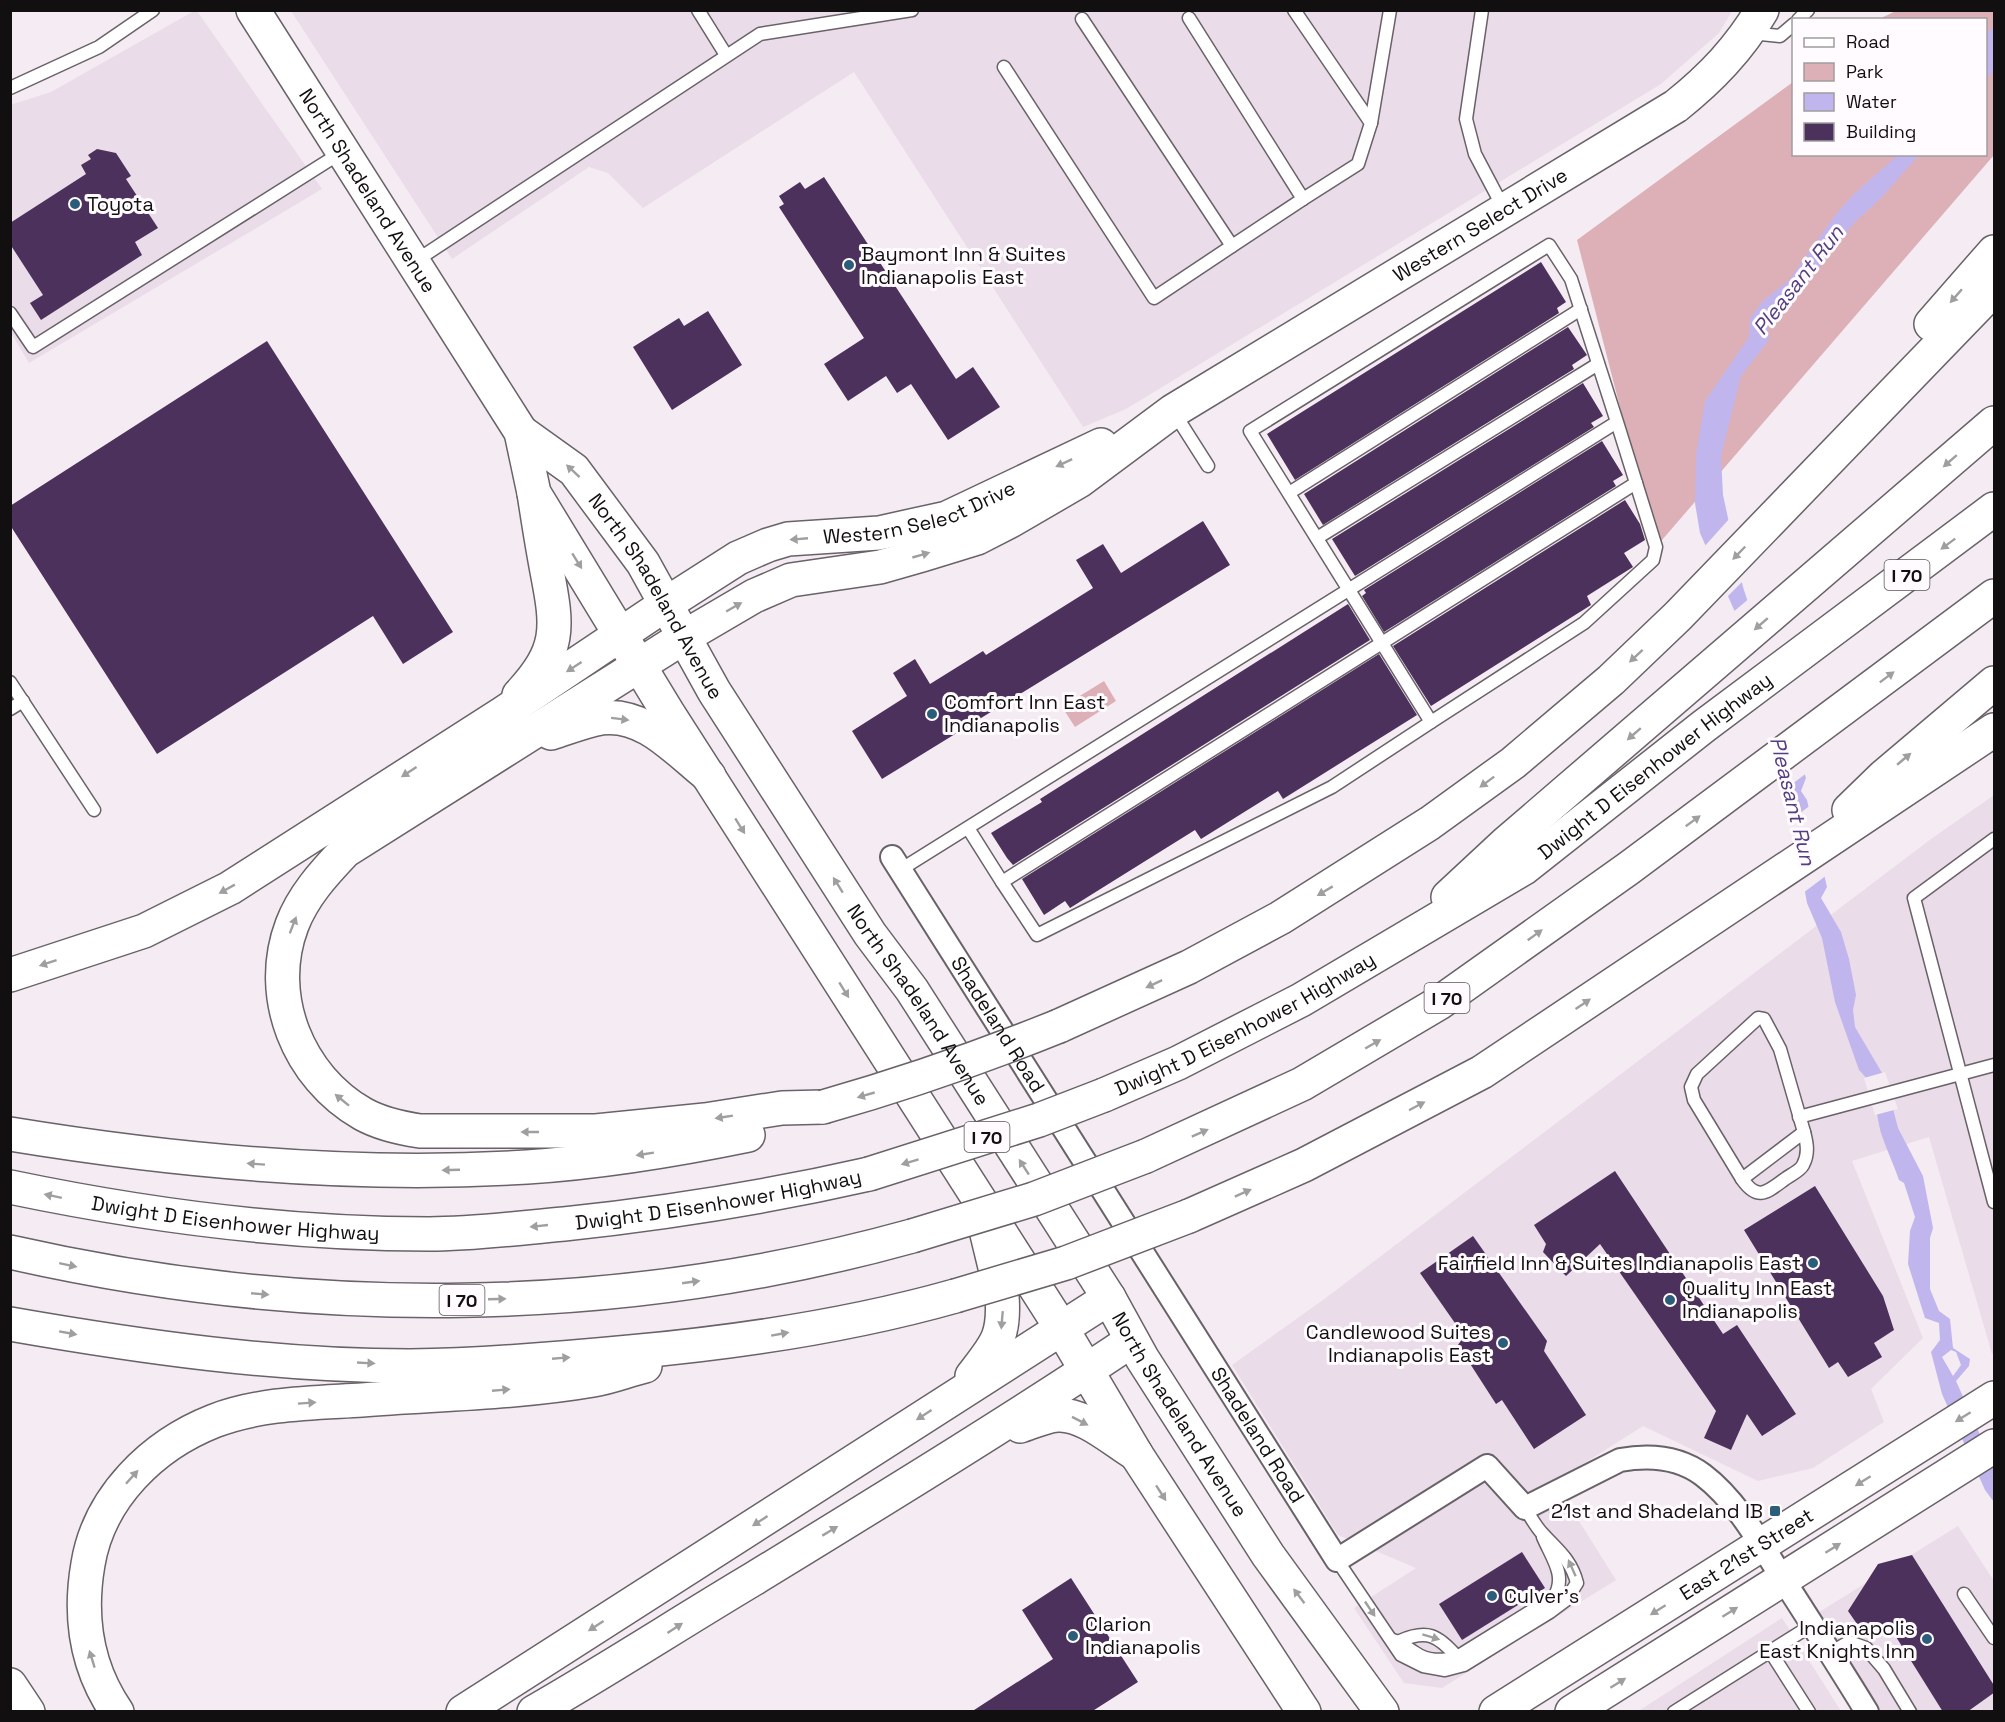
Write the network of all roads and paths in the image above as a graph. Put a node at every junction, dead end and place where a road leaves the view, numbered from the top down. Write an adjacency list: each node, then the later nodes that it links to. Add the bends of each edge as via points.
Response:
1 (153, 10): 14 (lane, via 99,47)
2 (253, 10): 16 (main road, North Shadeland Avenue)
3 (698, 10): 12 (lane)
4 (912, 10): 12 (lane, via 760,34)
5 (1294, 10): 15 (lane)
6 (1390, 10): 15 (lane)
7 (1482, 10): 18 (lane, via 1466,119 1474,154)
8 (1189, 18): 17 (lane)
9 (1082, 19): 19 (lane)
10 (1755, 22): 11 (lane, via 1780,36); 18 (main road, Western Select Drive, via 1711,77 1676,106)
11 (1792, 26)
12 (726, 55): 21 (lane)
13 (1004, 67): 19 (lane, via 1154,298)
14 (10, 88)
15 (1371, 123): 17 (lane, via 1358,164)
16 (343, 151): 21 (main road, North Shadeland Avenue); 24 (lane, via 33,347)
17 (1303, 200): 19 (lane)
18 (1505, 210): 26 (main road, Western Select Drive)
19 (1232, 246)
20 (1995, 252): 31 (main road, one-way to 31, via 1897,363)
21 (414, 261): 29 (main road, North Shadeland Avenue)
22 (1995, 289): 31 (main road)
23 (1581, 309): 25 (lane); 34 (lane); 34 (lane, via 1571,279 1549,245 1250,431)
24 (10, 313)
25 (1598, 364): 27 (lane); 36 (lane)
26 (1173, 411): 30 (lane); 39 (main road, Western Select Drive, one-way to 39, via 947,518 879,534 788,539 754,551); 41 (main road, Western Select Drive, one-way to 26, via 754,596 791,580 879,567 977,538 1079,481)
27 (1617, 422): 32 (lane); 37 (lane)
28 (1995, 423): 59 (main road, one-way to 59, via 1505,844)
29 (521, 432): 33 (main road, North Shadeland Avenue); 39 (main road, North Shadeland Avenue, one-way to 29, via 643,563 574,470)
30 (1208, 466)
31 (1805, 482): 63 (main road, one-way to 63, bridge, via 1678,616 1551,731 1430,823 1330,887 1236,944 1059,1026 901,1085)
32 (1636, 483): 42 (lane); 49 (lane, via 1656,547 1653,560 1584,623)
33 (534, 493): 40 (main road, North Shadeland Avenue, one-way to 40); 48 (main road, via 555,612 552,642 537,676)
34 (1289, 493): 36 (lane)
35 (1995, 509): 59 (main road, Dwight D Eisenhower Highway / I 70, one-way to 59, via 1704,726 1524,868)
36 (1317, 538): 37 (lane)
37 (1349, 590): 42 (lane); 55 (lane)
38 (1995, 596): 71 (main road, I 70, one-way to 38, bridge, via 205,1288 304,1298 543,1298 652,1287 819,1260 1034,1200 1146,1156 1302,1084 1407,1024 1477,978 1723,799)
39 (666, 604): 40 (main road, Western Select Drive); 41 (main road, North Shadeland Avenue)
40 (623, 635): 43 (main road, North Shadeland Avenue); 48 (main road, Western Select Drive, one-way to 48)
41 (684, 637): 43 (main road, Western Select Drive); 72 (main road, North Shadeland Avenue, one-way to 41, via 912,990 870,934 714,691)
42 (1382, 643): 49 (lane); 58 (lane)
43 (639, 664): 51 (main road, Western Select Drive); 52 (main road, North Shadeland Avenue)
44 (10, 682): 46 (lane)
45 (1995, 684): 53 (main road, one-way to 45)
46 (23, 701): 47 (lane); 54 (lane)
47 (10, 709)
48 (502, 714): 60 (main road, one-way to 60, via 230,888 144,931)
49 (1431, 722): 58 (lane, via 1332,787 1038,935)
50 (1995, 730): 53 (main road)
51 (504, 749): 52 (main road, one-way to 52, via 613,717 638,722 656,733); 63 (main road, one-way to 51, via 782,1108 596,1131 429,1133 392,1126 365,1115 320,1079 294,1037 283,989 285,951 301,905 345,851)
52 (709, 776): 69 (main road, North Shadeland Avenue, one-way to 69)
53 (1863, 807): 76 (main road, one-way to 53, bridge, via 840,1324 1066,1263 1189,1216 1304,1165 1482,1072 1799,860)
54 (94, 810)
55 (968, 828): 57 (lane); 58 (lane)
56 (1995, 839): 62 (lane, via 1914,898)
57 (896, 863): 85 (street, Shadeland Road)
58 (1002, 882)
59 (1398, 943): 68 (main road, Dwight D Eisenhower Highway / I 70, one-way to 68, bridge, via 1224,1041 1104,1095 1039,1120 868,1174 776,1194 657,1213 430,1234 207,1222)
60 (10, 975)
61 (1995, 1065): 62 (lane)
62 (1959, 1075): 64 (lane); 70 (lane)
63 (823, 1107): 66 (main road, one-way to 66, via 786,1128 680,1148 583,1162 477,1169 400,1171 175,1158)
64 (1800, 1117): 65 (lane); 67 (lane, via 1774,1034 1764,1019 1758,1018 1697,1074 1691,1087 1694,1100)
65 (1804, 1132): 67 (lane); 67 (lane, via 1807,1153 1803,1167 1765,1193 1756,1193)
66 (10, 1134)
67 (1742, 1179)
68 (10, 1187)
69 (979, 1201): 74 (main road, North Shadeland Avenue); 78 (main road, one-way to 78, via 1004,1312 999,1341)
70 (1995, 1202)
71 (10, 1252)
72 (1110, 1298): 74 (main road); 75 (main road, North Shadeland Avenue)
73 (10, 1324): 76 (main road, one-way to 76, via 168,1349 411,1366 522,1362)
74 (1062, 1329): 77 (main road, North Shadeland Avenue); 78 (main road)
75 (1131, 1341): 77 (main road); 101 (main road, North Shadeland Avenue, one-way to 75, via 1268,1554)
76 (722, 1344): 97 (main road, one-way to 76, via 102,1686 87,1640 83,1604 89,1557 113,1502 127,1482 162,1448 216,1420 251,1412 297,1404 594,1380)
77 (1088, 1370): 80 (main road); 82 (main road, North Shadeland Avenue)
78 (962, 1390): 98 (main road, one-way to 98)
79 (1995, 1398): 86 (main road, East 21st Street, one-way to 86, via 1932,1437)
80 (984, 1438): 82 (main road, one-way to 82, via 1055,1415 1069,1415); 99 (main road, one-way to 80, via 627,1659)
81 (1995, 1446): 86 (main road, East 21st Street, one-way to 81, via 1948,1475)
82 (1136, 1454): 100 (main road, North Shadeland Avenue, one-way to 100)
83 (1525, 1508): 84 (lane); 85 (street, via 1487,1466); 86 (street, via 1620,1460 1662,1458 1689,1467 1711,1481)
84 (1540, 1531): 90 (lane, one-way to 84, via 1401,1655 1423,1666 1445,1670 1464,1665 1566,1600 1577,1583 1573,1568); 93 (lane, via 1560,1573 1561,1586 1554,1597)
85 (1337, 1560): 90 (lane, one-way to 90)
86 (1772, 1562): 88 (street); 95 (main road, East 21st Street, one-way to 86); 102 (main road, East 21st Street, one-way to 102)
87 (1964, 1594): 89 (lane)
88 (1812, 1625): 91 (lane); 92 (street)
89 (1995, 1638)
90 (1396, 1641): 93 (lane, via 1424,1658 1440,1661); 93 (lane, one-way to 93, via 1417,1634 1431,1636 1444,1642)
91 (1770, 1651): 103 (lane); 104 (lane)
92 (1830, 1653): 105 (street); 106 (lane, via 1849,1642 1866,1648)
93 (1457, 1657)
94 (10, 1685): 96 (main road)
95 (1578, 1710)
96 (28, 1712)
97 (117, 1712)
98 (463, 1712)
99 (534, 1712)
100 (1304, 1712)
101 (1382, 1712)
102 (1496, 1712)
103 (1674, 1712)
104 (1809, 1712)
105 (1867, 1712)
106 (1910, 1712)

